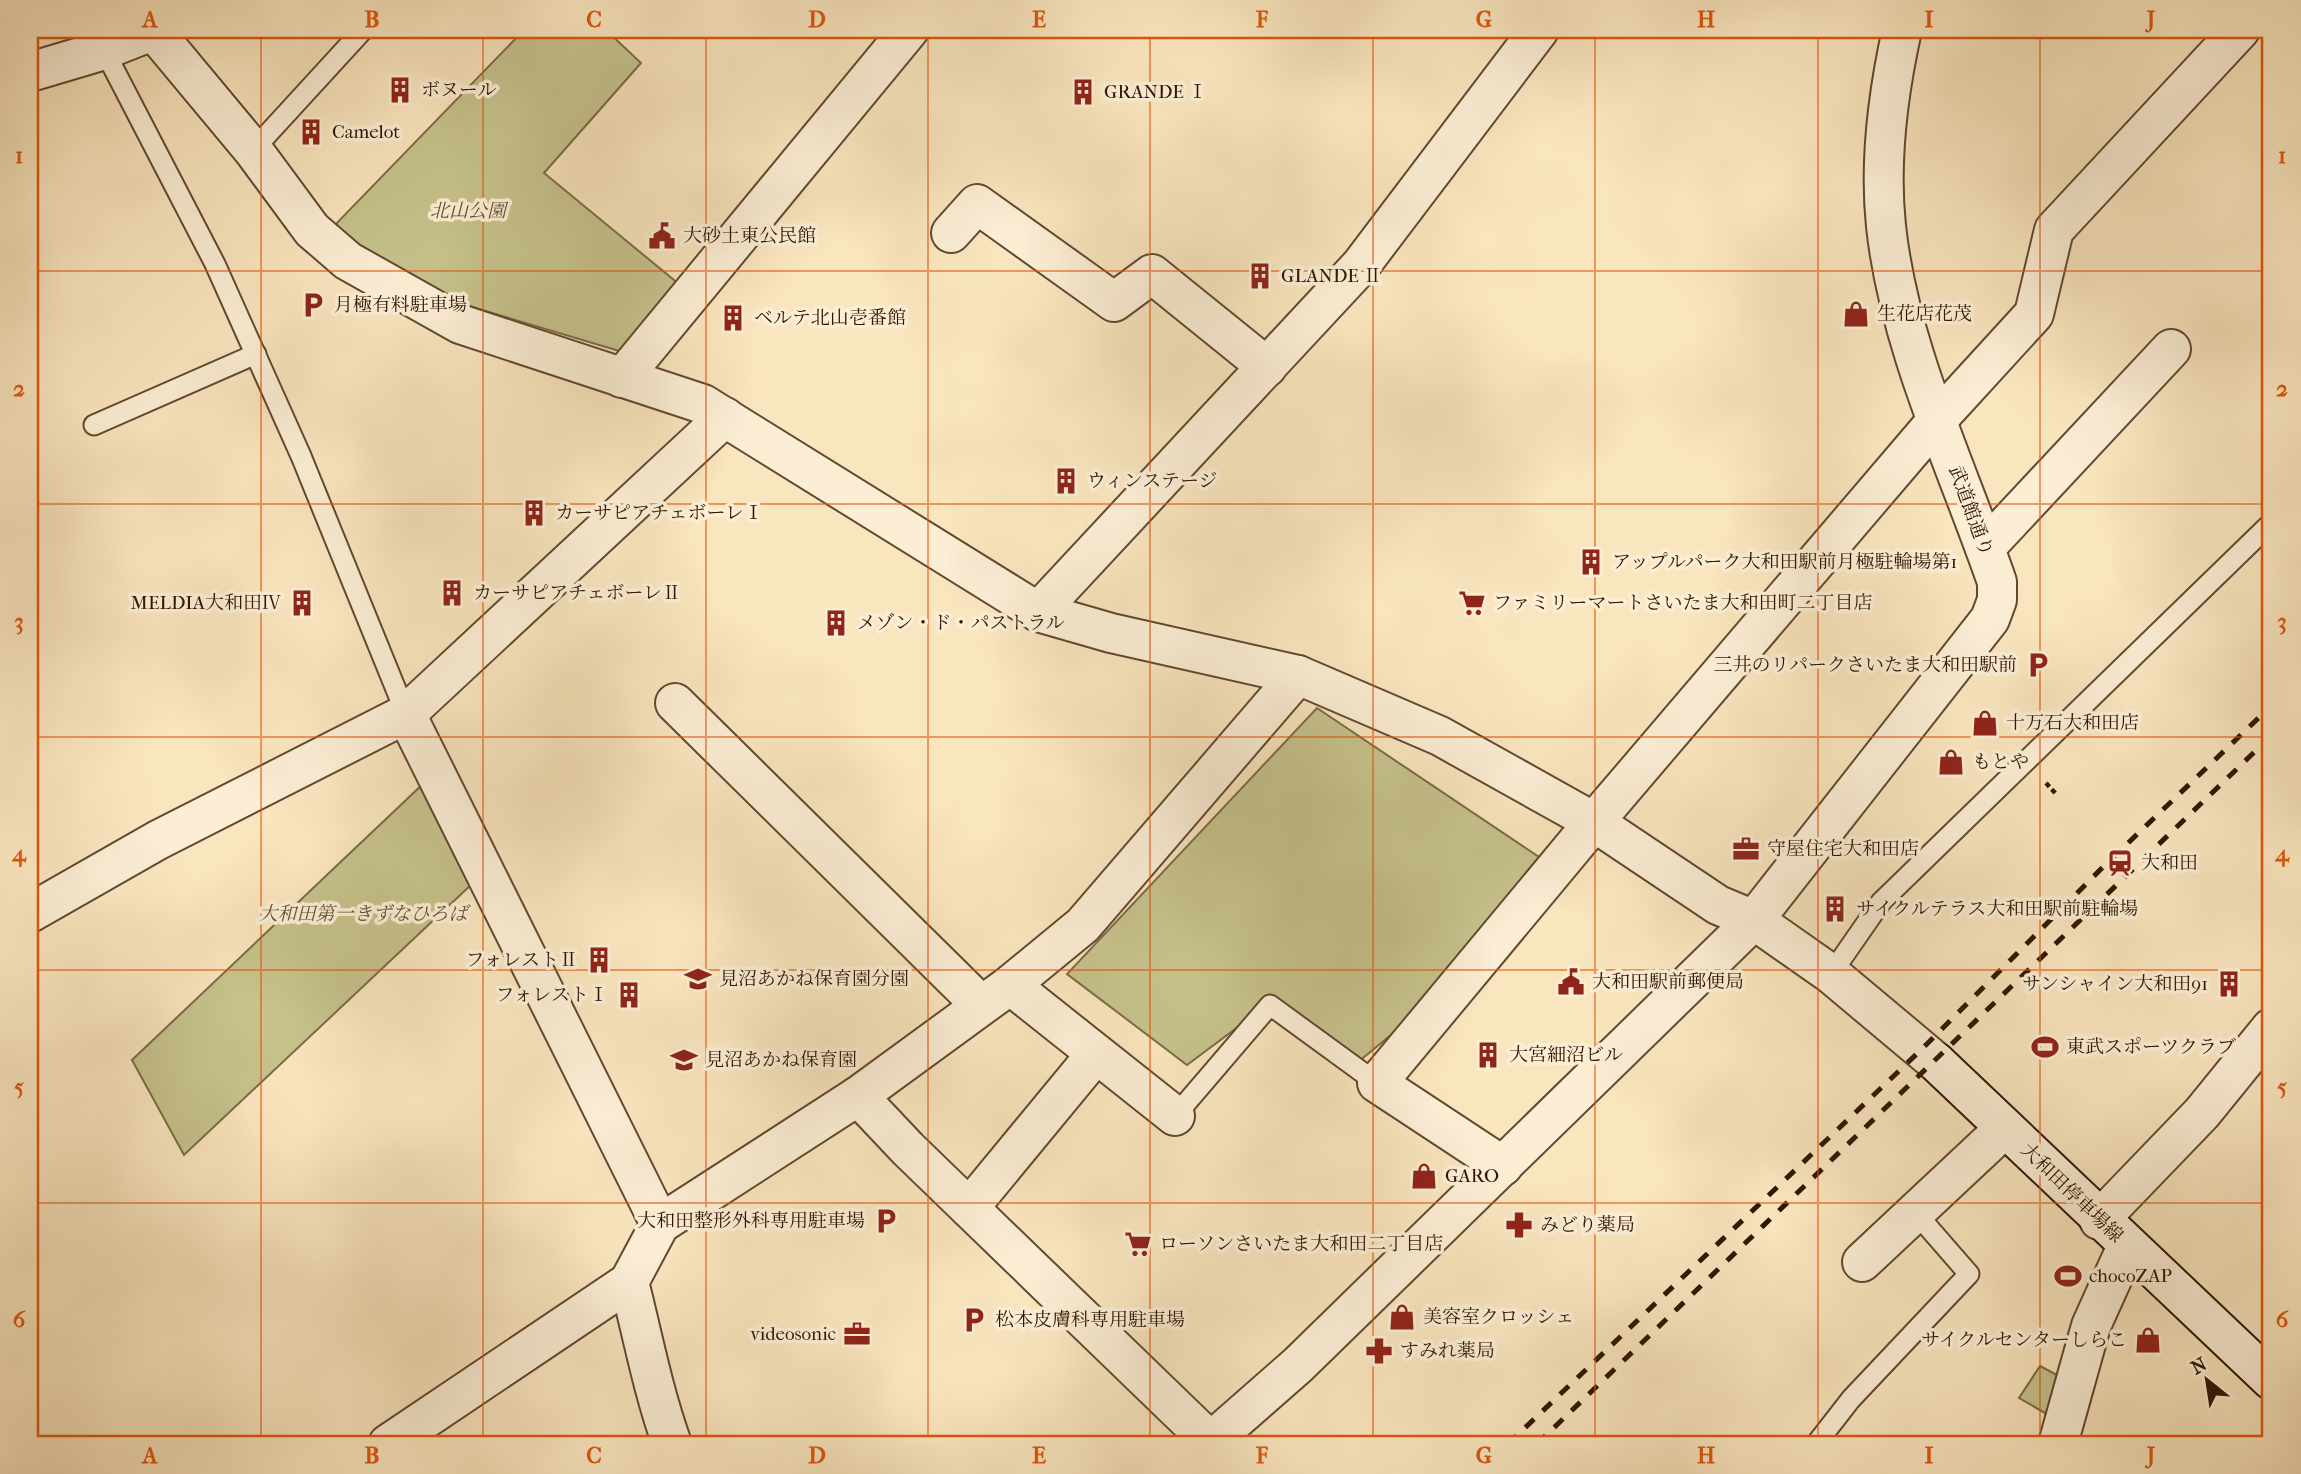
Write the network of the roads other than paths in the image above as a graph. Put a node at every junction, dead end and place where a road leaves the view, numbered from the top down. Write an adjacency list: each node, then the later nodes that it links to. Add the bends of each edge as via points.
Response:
1 (154, 30): 7 (street); 9 (street, 大和田停車場線)
2 (363, 30): 9 (lane)
3 (909, 30): 14 (street)
4 (1538, 30): 13 (street, via 1361,265)
5 (1902, 30): 16 (street, 武道館通り, via 1887,115 1886,226 1911,338)
6 (2231, 33): 16 (street, via 2054,230 2034,314)
7 (104, 50): 8 (street); 12 (lane, via 215,264)
8 (30, 72)
9 (253, 150): 14 (street, 大和田停車場線, via 312,230 348,261 460,324)
10 (950, 233): 13 (street, via 977,204 1114,302 1152,274)
11 (2171, 349): 19 (street)
12 (256, 354): 17 (lane); 23 (lane)
13 (1267, 367): 20 (street)
14 (622, 379): 15 (street, 大和田停車場線, via 704,404)
15 (725, 418): 20 (street, 大和田停車場線); 23 (street)
16 (1938, 419): 19 (street, 武道館通り); 24 (street)
17 (94, 425)
18 (2271, 523): 27 (lane, via 1881,902)
19 (1985, 548): 26 (street, 武道館通り, via 1997,582 1990,619)
20 (1038, 612): 21 (street, 大和田停車場線)
21 (1298, 675): 24 (street, 大和田停車場線, via 1440,736); 28 (street, via 1083,925)
22 (675, 703): 28 (street)
23 (406, 714): 25 (street, via 158,840); 39 (street)
24 (1594, 822): 26 (street, 大和田停車場線, via 1718,905); 31 (street)
25 (30, 913)
26 (1754, 920): 27 (street, 大和田停車場線); 35 (street, 武道館通り)
27 (1831, 974): 34 (street, 大和田停車場線, via 1937,1062)
28 (995, 995): 30 (street); 32 (street)
29 (2271, 1028): 38 (street, via 2202,1113)
30 (1096, 1054): 33 (street); 36 (street)
31 (1377, 1083): 33 (lane, via 1270,1005); 35 (street)
32 (858, 1096): 36 (street); 39 (street)
33 (1175, 1116)
34 (2005, 1128): 37 (street); 38 (street, 大和田停車場線)
35 (1503, 1166): 46 (street, 武道館通り)
36 (969, 1208): 46 (street)
37 (1915, 1212): 41 (street); 47 (lane, via 1969,1274 1851,1399)
38 (2099, 1220): 40 (street, 大和田停車場線)
39 (660, 1224): 42 (street)
40 (2127, 1246): 43 (street, 大和田停車場線); 48 (street, via 2091,1326)
41 (1862, 1262)
42 (629, 1282): 44 (street); 45 (street, via 653,1391)
43 (2271, 1380)
44 (388, 1444)
45 (672, 1444)
46 (1211, 1444)
47 (1816, 1444)
48 (2058, 1444)

